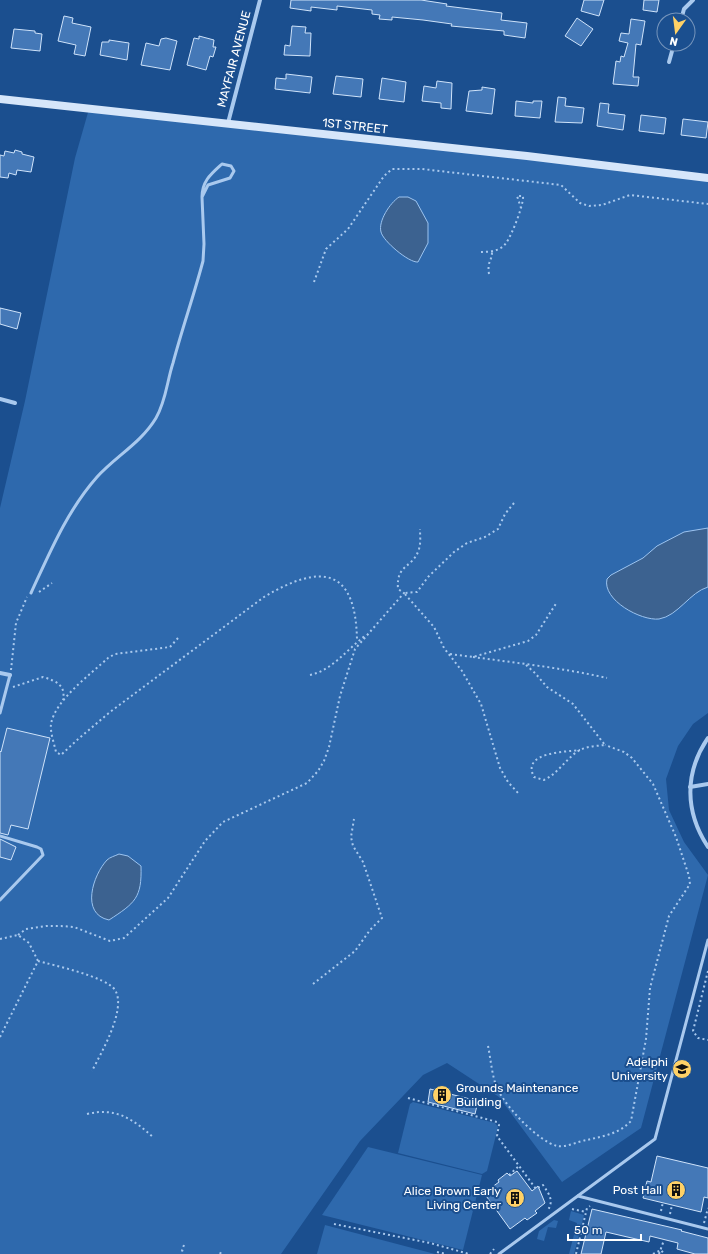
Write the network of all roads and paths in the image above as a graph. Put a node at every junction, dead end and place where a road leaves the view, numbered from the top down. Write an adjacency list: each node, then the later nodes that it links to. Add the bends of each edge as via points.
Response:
1 (260, 0): 7 (street, MAYFAIR AVENUE)
2 (693, 0): 3 (street)
3 (683, 12)
4 (672, 52): 5 (street)
5 (669, 62)
6 (0, 99): 7 (street, 1ST STREET)
7 (227, 124): 8 (street, 1ST STREET)
8 (708, 178)
9 (202, 196): 9 (lane, via 208,185 230,178 234,171 231,166 222,164 213,172 202,186); 21 (lane, via 202,261 159,411 147,431 98,476 81,497 64,524)
10 (708, 204): 15 (path, via 630,195 602,205 589,206 580,203 561,185 422,169 392,168 348,229 326,249)
11 (521, 208): 11 (path, via 523,196 516,196); 13 (path, via 506,243)
12 (481, 252): 13 (path)
13 (492, 252): 14 (path, via 487,264)
14 (489, 274)
15 (314, 282)
16 (0, 399): 17 (street)
17 (15, 403)
18 (514, 503): 22 (path, via 493,534 467,543 438,567 417,592)
19 (420, 529): 22 (path, via 420,548 416,556 399,572 397,580 398,589)
20 (52, 583): 21 (path, via 46,589)
21 (31, 592): 31 (path, via 16,623)
22 (404, 593): 24 (path); 27 (path, via 434,627 444,648)
23 (556, 602): 28 (path, via 536,635 528,641)
24 (367, 634): 26 (path); 47 (path, via 356,649 349,668 324,761 307,783 223,822 205,841 168,898 124,938 110,941 74,927 62,926 26,929)
25 (178, 638): 35 (path, via 170,647 115,654)
26 (357, 641): 32 (path, via 328,668); 35 (path, via 355,610 350,596 336,581 317,576 280,587 264,597 110,712 61,755 56,752 51,724)
27 (450, 654): 28 (path); 42 (path, via 481,704 500,768)
28 (472, 657): 29 (path)
29 (526, 665): 33 (path); 38 (path, via 547,688 573,704)
30 (0, 673): 31 (street)
31 (10, 675): 34 (lane)
32 (310, 675)
33 (607, 678)
34 (6, 688): 35 (path, via 43,677 61,684 64,694); 36 (lane)
35 (62, 701)
36 (0, 713)
37 (708, 738): 41 (street, via 694,764)
38 (605, 745): 39 (path); 55 (path, via 632,758 653,784 676,837 690,884 669,916 650,988 646,1039 631,1121 617,1132 600,1137 559,1147 550,1143 526,1124 498,1090)
39 (580, 750): 39 (path, via 551,777 544,780 534,777 532,766 539,758)
40 (708, 784): 41 (street)
41 (690, 787): 45 (street, via 694,821)
42 (518, 793)
43 (354, 819): 52 (path, via 351,837 353,846 363,862 382,918 355,951)
44 (0, 836): 46 (lane, via 37,846 43,855)
45 (708, 847)
46 (0, 900)
47 (18, 934): 48 (path); 50 (path, via 29,943)
48 (0, 939)
49 (708, 940): 62 (lane, via 655,1139)
50 (38, 961): 53 (path); 56 (path, via 110,984 116,991 116,1018)
51 (708, 971): 54 (path, via 693,1031 696,1036)
52 (312, 984)
53 (0, 1037)
54 (708, 1040)
55 (488, 1046)
56 (92, 1071)
57 (408, 1098): 60 (path, via 497,1122 500,1125 497,1136)
58 (88, 1114): 59 (path, via 107,1110 117,1113 144,1128)
59 (154, 1138)
60 (519, 1166): 61 (path); 70 (path, via 536,1189 543,1185 551,1196 551,1204)
61 (509, 1175)
62 (578, 1196): 73 (lane); 86 (lane)
63 (662, 1202): 68 (path)
64 (672, 1205): 71 (path)
65 (572, 1208): 69 (path)
66 (588, 1208): 69 (path)
67 (708, 1208): 73 (path)
68 (660, 1211)
69 (586, 1212): 87 (path)
70 (543, 1214)
71 (670, 1214)
72 (334, 1224): 84 (path, via 430,1243)
73 (703, 1228): 74 (lane)
74 (708, 1229)
75 (664, 1240): 79 (path)
76 (184, 1245): 81 (path)
77 (496, 1248): 85 (path)
78 (222, 1250): 82 (path)
79 (661, 1250): 88 (path); 89 (path); 90 (path)
80 (437, 1252): 83 (path)
81 (184, 1254)
82 (220, 1254)
83 (446, 1254)
84 (469, 1254)
85 (490, 1254)
86 (499, 1254)
87 (576, 1254)
88 (653, 1254)
89 (660, 1254)
90 (664, 1254)

